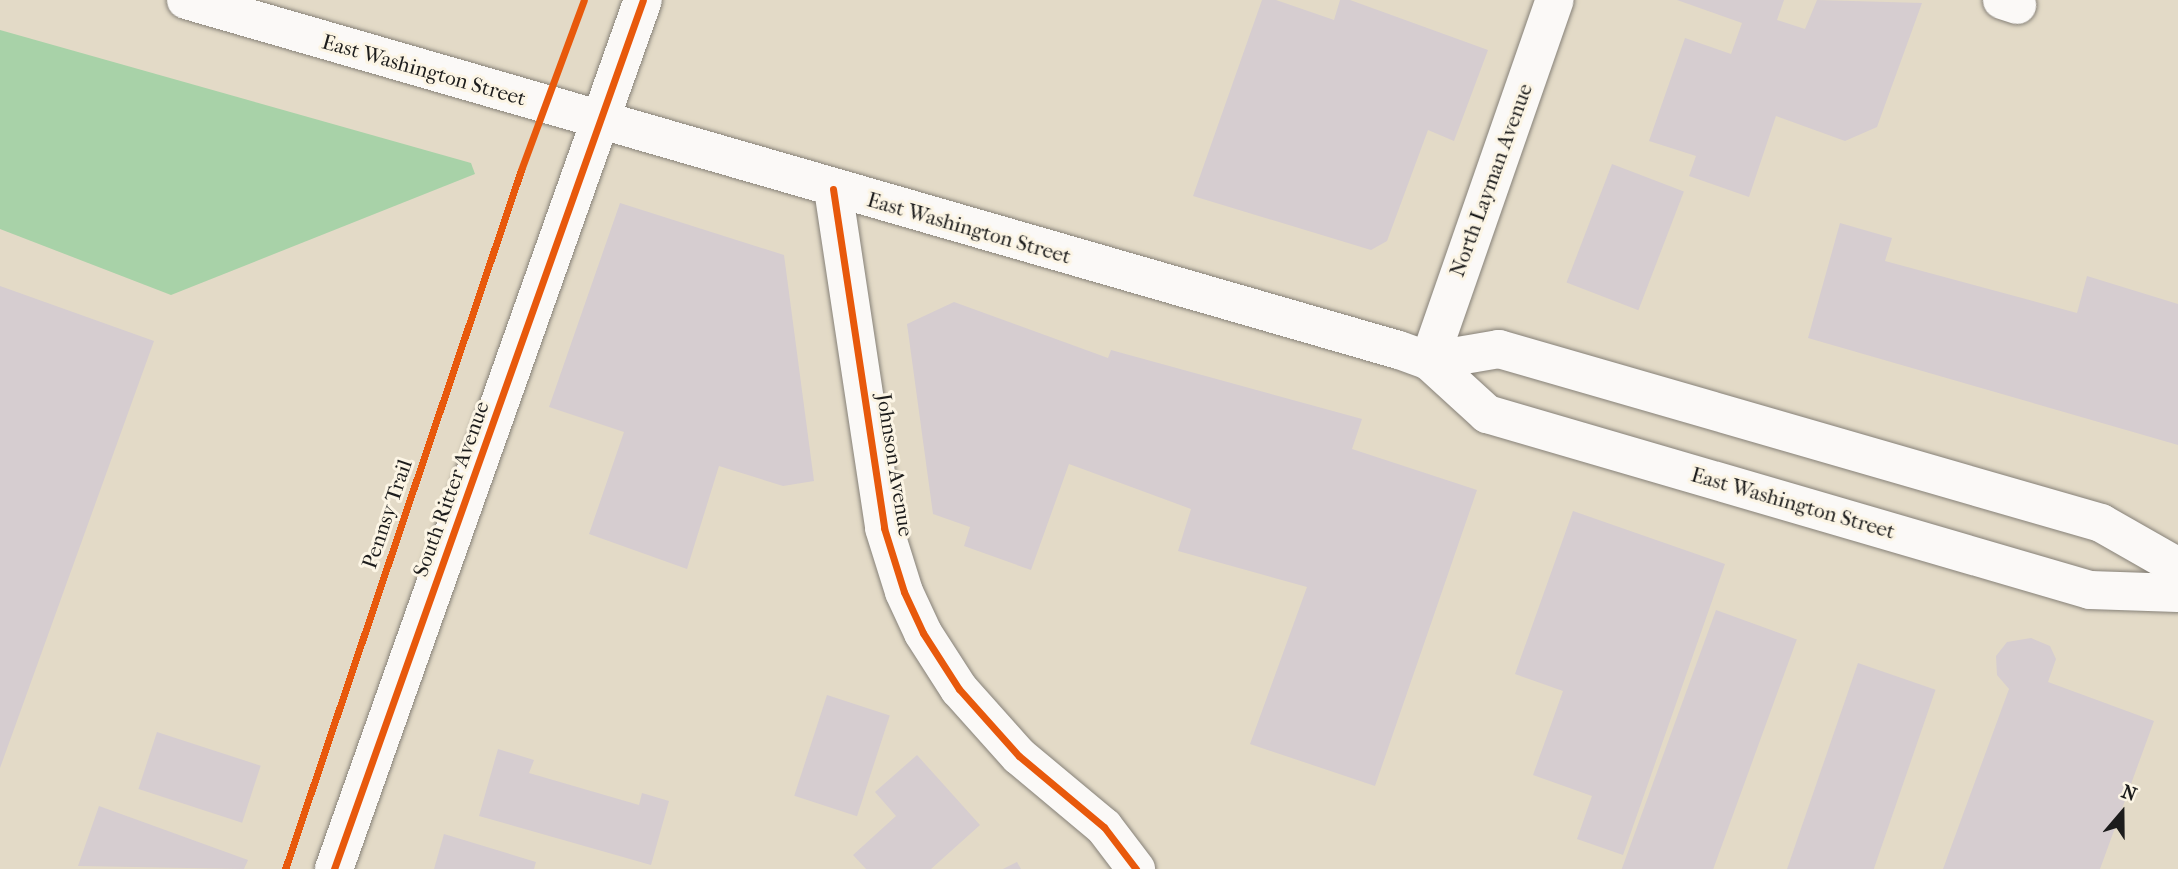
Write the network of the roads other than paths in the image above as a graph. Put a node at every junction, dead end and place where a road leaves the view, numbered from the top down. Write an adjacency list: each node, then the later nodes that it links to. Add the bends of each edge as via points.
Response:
1 (186, 0): 4 (main road, East Washington Street)
2 (643, 0): 4 (main road, South Ritter Avenue)
3 (1555, 0): 6 (main road, North Layman Avenue)
4 (601, 121): 5 (main road, East Washington Street); 9 (main road, South Ritter Avenue)
5 (833, 189): 6 (main road, East Washington Street); 10 (main road, Johnson Avenue, via 884,528 904,592 923,633 959,689 1019,757 1104,827)
6 (1429, 360): 7 (main road, East Washington Street, via 1499,349 2101,523); 8 (main road, East Washington Street, via 1486,414 2090,590)
7 (2178, 567)
8 (2178, 593)
9 (334, 869)
10 (1136, 869)

